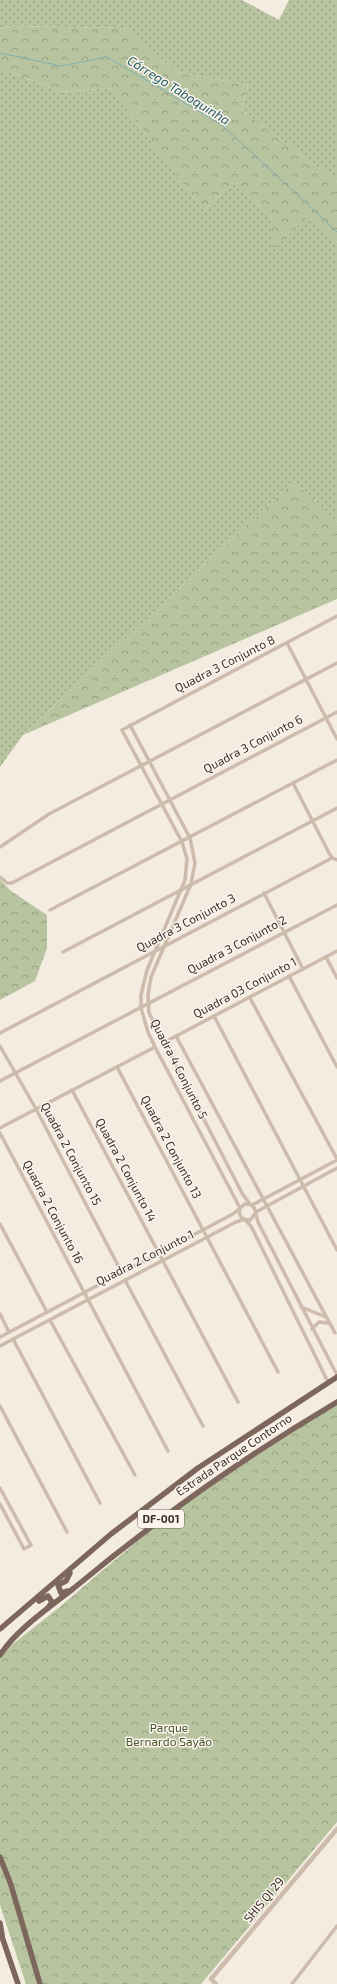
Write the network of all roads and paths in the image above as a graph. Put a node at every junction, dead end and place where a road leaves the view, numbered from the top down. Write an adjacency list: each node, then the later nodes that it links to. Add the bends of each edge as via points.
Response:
1 (337, 616): 2 (street, Quadra 3 Conjunto 8)
2 (286, 643): 4 (street); 7 (street, Quadra 3 Conjunto 8)
3 (337, 663): 4 (street)
4 (304, 680): 6 (street); 11 (street)
5 (337, 712): 6 (street, Quadra 3 Conjunto 6)
6 (325, 719): 9 (street); 14 (street, Quadra 3 Conjunto 6)
7 (130, 725): 8 (street, Quadra 3 Conjunto 8); 11 (street)
8 (122, 730): 12 (street, Quadra 4 Conjunto 5)
9 (337, 740)
10 (337, 760): 13 (street)
11 (151, 762): 12 (street); 14 (street)
12 (142, 767): 15 (street, Quadra 4 Conjunto 5); 20 (street, via 49,814)
13 (293, 783): 17 (street); 18 (street)
14 (170, 800): 15 (street, Quadra 3 Conjunto 6); 18 (street)
15 (162, 805): 19 (street, Quadra 4 Conjunto 5); 23 (street, Quadra 3 Conjunto 6, via 12,883 7,883)
16 (337, 808): 17 (street)
17 (313, 820): 21 (street); 24 (street)
18 (190, 838): 19 (street); 24 (street, via 195,862)
19 (182, 842): 25 (street, Quadra 4 Conjunto 5, via 187,859); 28 (street)
20 (0, 847)
21 (332, 858): 22 (street); 26 (street, Quadra 3 Conjunto 3)
22 (337, 860)
23 (0, 877)
24 (191, 884): 25 (street); 30 (street)
25 (180, 890): 32 (street); 33 (street, Quadra 4 Conjunto 5)
26 (264, 893): 29 (street); 30 (street, Quadra 3 Conjunto 3)
27 (337, 905): 29 (street, Quadra 3 Conjunto 2)
28 (50, 910)
29 (283, 932): 35 (street); 39 (street, Quadra 3 Conjunto 2)
30 (163, 947): 33 (street, Quadra 3 Conjunto 3); 39 (street, via 151,977)
31 (337, 951): 34 (street, Quadra 03 Conjunto 1)
32 (63, 952)
33 (154, 952): 40 (street, Quadra 4 Conjunto 5, via 143,981); 42 (street, Quadra 3 Conjunto 3)
34 (326, 957): 35 (street, Quadra 03 Conjunto 1); 37 (street)
35 (302, 969): 36 (street, Quadra 03 Conjunto 1)
36 (289, 976): 38 (street, Quadra 03 Conjunto 1); 52 (street)
37 (337, 978)
38 (250, 998): 41 (street, Quadra 03 Conjunto 1); 59 (street)
39 (148, 1004): 40 (street, Quadra 3 Conjunto 2); 44 (street, via 151,1021)
40 (141, 1008): 45 (street, Quadra 4 Conjunto 5); 53 (street, Quadra 3 Conjunto 2)
41 (214, 1016): 43 (street, Quadra 03 Conjunto 1); 61 (street)
42 (0, 1033)
43 (176, 1036): 46 (street, Quadra 03 Conjunto 1); 63 (street)
44 (161, 1039): 45 (street); 46 (street)
45 (153, 1043): 48 (street, Quadra 4 Conjunto 5)
46 (163, 1043): 49 (street)
47 (0, 1046): 53 (street, Quadra 2 Conjunto 15)
48 (155, 1047): 50 (street, Quadra 4 Conjunto 5); 51 (street)
49 (166, 1048): 50 (street); 64 (street, via 243,1195)
50 (158, 1052): 66 (street, Quadra 4 Conjunto 5)
51 (117, 1067): 55 (street); 70 (street, Quadra 2 Conjunto 13)
52 (337, 1067)
53 (16, 1073): 54 (street, Quadra 3 Conjunto 2); 56 (street, Quadra 2 Conjunto 15)
54 (0, 1081)
55 (72, 1090): 56 (street); 73 (street, Quadra 2 Conjunto 14)
56 (36, 1109): 57 (street); 75 (street, Quadra 2 Conjunto 15)
57 (0, 1128)
58 (0, 1133): 77 (street, Quadra 2 Conjunto 16)
59 (337, 1159): 61 (street)
60 (337, 1168): 62 (street)
61 (301, 1180): 62 (street); 63 (street)
62 (304, 1186): 65 (street); 72 (street)
63 (263, 1200): 64 (street); 65 (street)
64 (252, 1205): 66 (street, via 245,1204); 67 (street)
65 (266, 1206): 67 (street); 82 (street)
66 (239, 1209): 68 (street); 70 (street)
67 (256, 1212): 68 (street, via 254,1217); 79 (street, via 258,1222)
68 (245, 1220): 71 (street); 89 (street)
69 (0, 1224): 80 (street)
70 (203, 1230): 71 (street, Quadra 2 Conjunto 13); 73 (street)
71 (208, 1237): 74 (street, Quadra 2 Conjunto 1); 94 (street, Quadra 2 Conjunto 1)
72 (337, 1250)
73 (159, 1254): 74 (street, Quadra 2 Conjunto 14); 75 (street)
74 (163, 1260): 76 (street, Quadra 2 Conjunto 1); 97 (street, Quadra 2 Conjunto 14)
75 (122, 1273): 77 (street)
76 (125, 1280): 78 (street, Quadra 2 Conjunto 1); 100 (street)
77 (84, 1293): 78 (street, Quadra 2 Conjunto 16); 80 (street)
78 (87, 1300): 83 (street, Quadra 2 Conjunto 1); 101 (street, Quadra 2 Conjunto 16)
79 (301, 1307): 82 (street); 85 (street)
80 (47, 1312): 86 (street)
81 (0, 1314): 86 (street)
82 (326, 1317): 84 (street)
83 (50, 1320): 90 (street, Quadra 2 Conjunto 1); 102 (street)
84 (330, 1323): 85 (street, via 319,1322); 87 (street)
85 (313, 1331): 89 (street); 92 (street)
86 (9, 1332): 88 (street)
87 (335, 1333)
88 (0, 1337)
89 (306, 1337): 93 (street)
90 (13, 1339): 91 (street, Quadra 2 Conjunto 1); 104 (street)
91 (0, 1346)
92 (321, 1346): 93 (street); 95 (street)
93 (312, 1350): 96 (street)
94 (278, 1372)
95 (337, 1376): 96 (main road, Estrada Parque Contorno / DF-001)
96 (328, 1382): 107 (main road, Estrada Parque Contorno / DF-001, via 198,1468 112,1534)
97 (238, 1402)
98 (337, 1402): 108 (main road, Estrada Parque Contorno / DF-001, via 278,1437 205,1486)
99 (0, 1406): 106 (street)
100 (203, 1426)
101 (168, 1450)
102 (135, 1475)
103 (0, 1488): 105 (street, via 31,1545 24,1549)
104 (100, 1503)
105 (0, 1504)
106 (67, 1532)
107 (74, 1568): 108 (main road, via 66,1581 58,1585 61,1593); 110 (main road, Estrada Parque Contorno / DF-001)
108 (74, 1587): 109 (main road, Estrada Parque Contorno / DF-001)
109 (45, 1611): 110 (main road, via 52,1602 48,1596); 112 (main road, Estrada Parque Contorno / DF-001)
110 (14, 1618): 111 (main road, Estrada Parque Contorno / DF-001)
111 (0, 1629)
112 (0, 1655)
113 (337, 1829): 118 (street, SHIS QI 29)
114 (0, 1857): 120 (main road, via 11,1885)
115 (0, 1923): 117 (main road)
116 (337, 1926): 123 (street)
117 (1, 1933): 119 (main road)
118 (211, 1980): 121 (street, SHIS QI 29); 122 (street)
119 (18, 1984)
120 (40, 1984)
121 (207, 1984)
122 (216, 1984)
123 (292, 1984)

